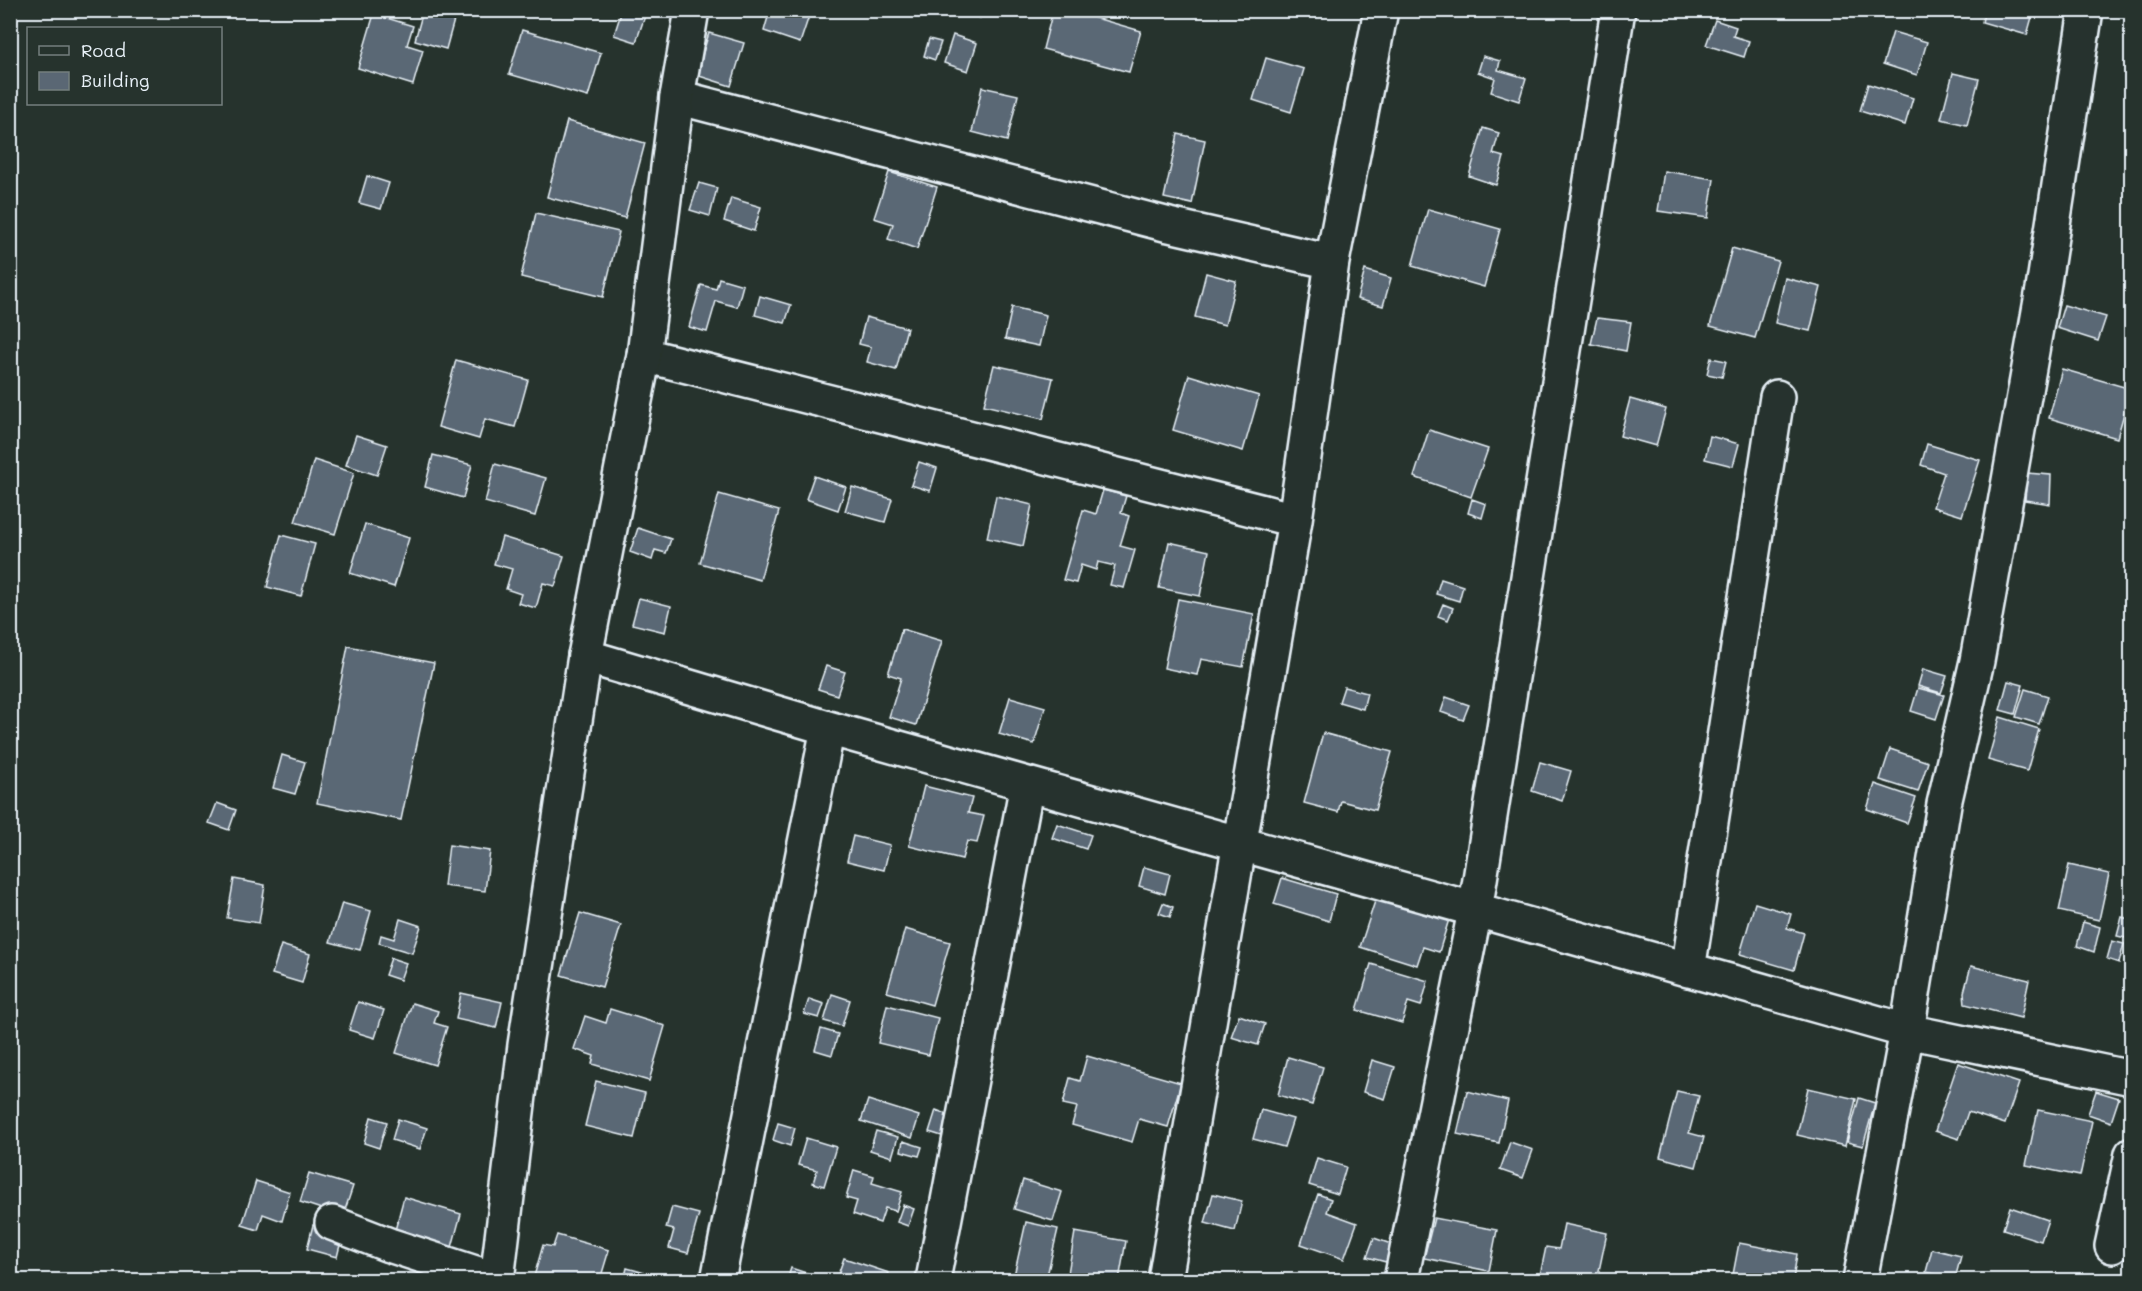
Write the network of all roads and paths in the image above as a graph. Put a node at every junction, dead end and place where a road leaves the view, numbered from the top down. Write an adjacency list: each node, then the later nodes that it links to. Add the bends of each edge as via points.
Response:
1 (692, 10): 5 (street)
2 (1381, 10): 6 (street)
3 (1618, 10): 14 (street)
4 (2086, 10): 16 (street, via 2043,289 1977,661 1944,804)
5 (677, 97): 6 (street, via 1168,225); 7 (street)
6 (1332, 262): 9 (street)
7 (644, 355): 9 (street); 10 (street)
8 (1777, 397): 15 (street)
9 (1295, 520): 13 (street)
10 (585, 656): 11 (street); 21 (street, via 525,1045)
11 (828, 728): 12 (street); 22 (street)
12 (1027, 784): 13 (street); 23 (street)
13 (1242, 843): 14 (street); 24 (street)
14 (1474, 911): 15 (street); 25 (street)
15 (1688, 970): 16 (street)
16 (1907, 1031): 17 (street); 26 (street)
17 (2132, 1078)
18 (2132, 1154): 20 (street)
19 (332, 1223): 21 (street)
20 (2112, 1246)
21 (497, 1280)
22 (718, 1281)
23 (933, 1281)
24 (1165, 1281)
25 (1401, 1281)
26 (1860, 1281)

